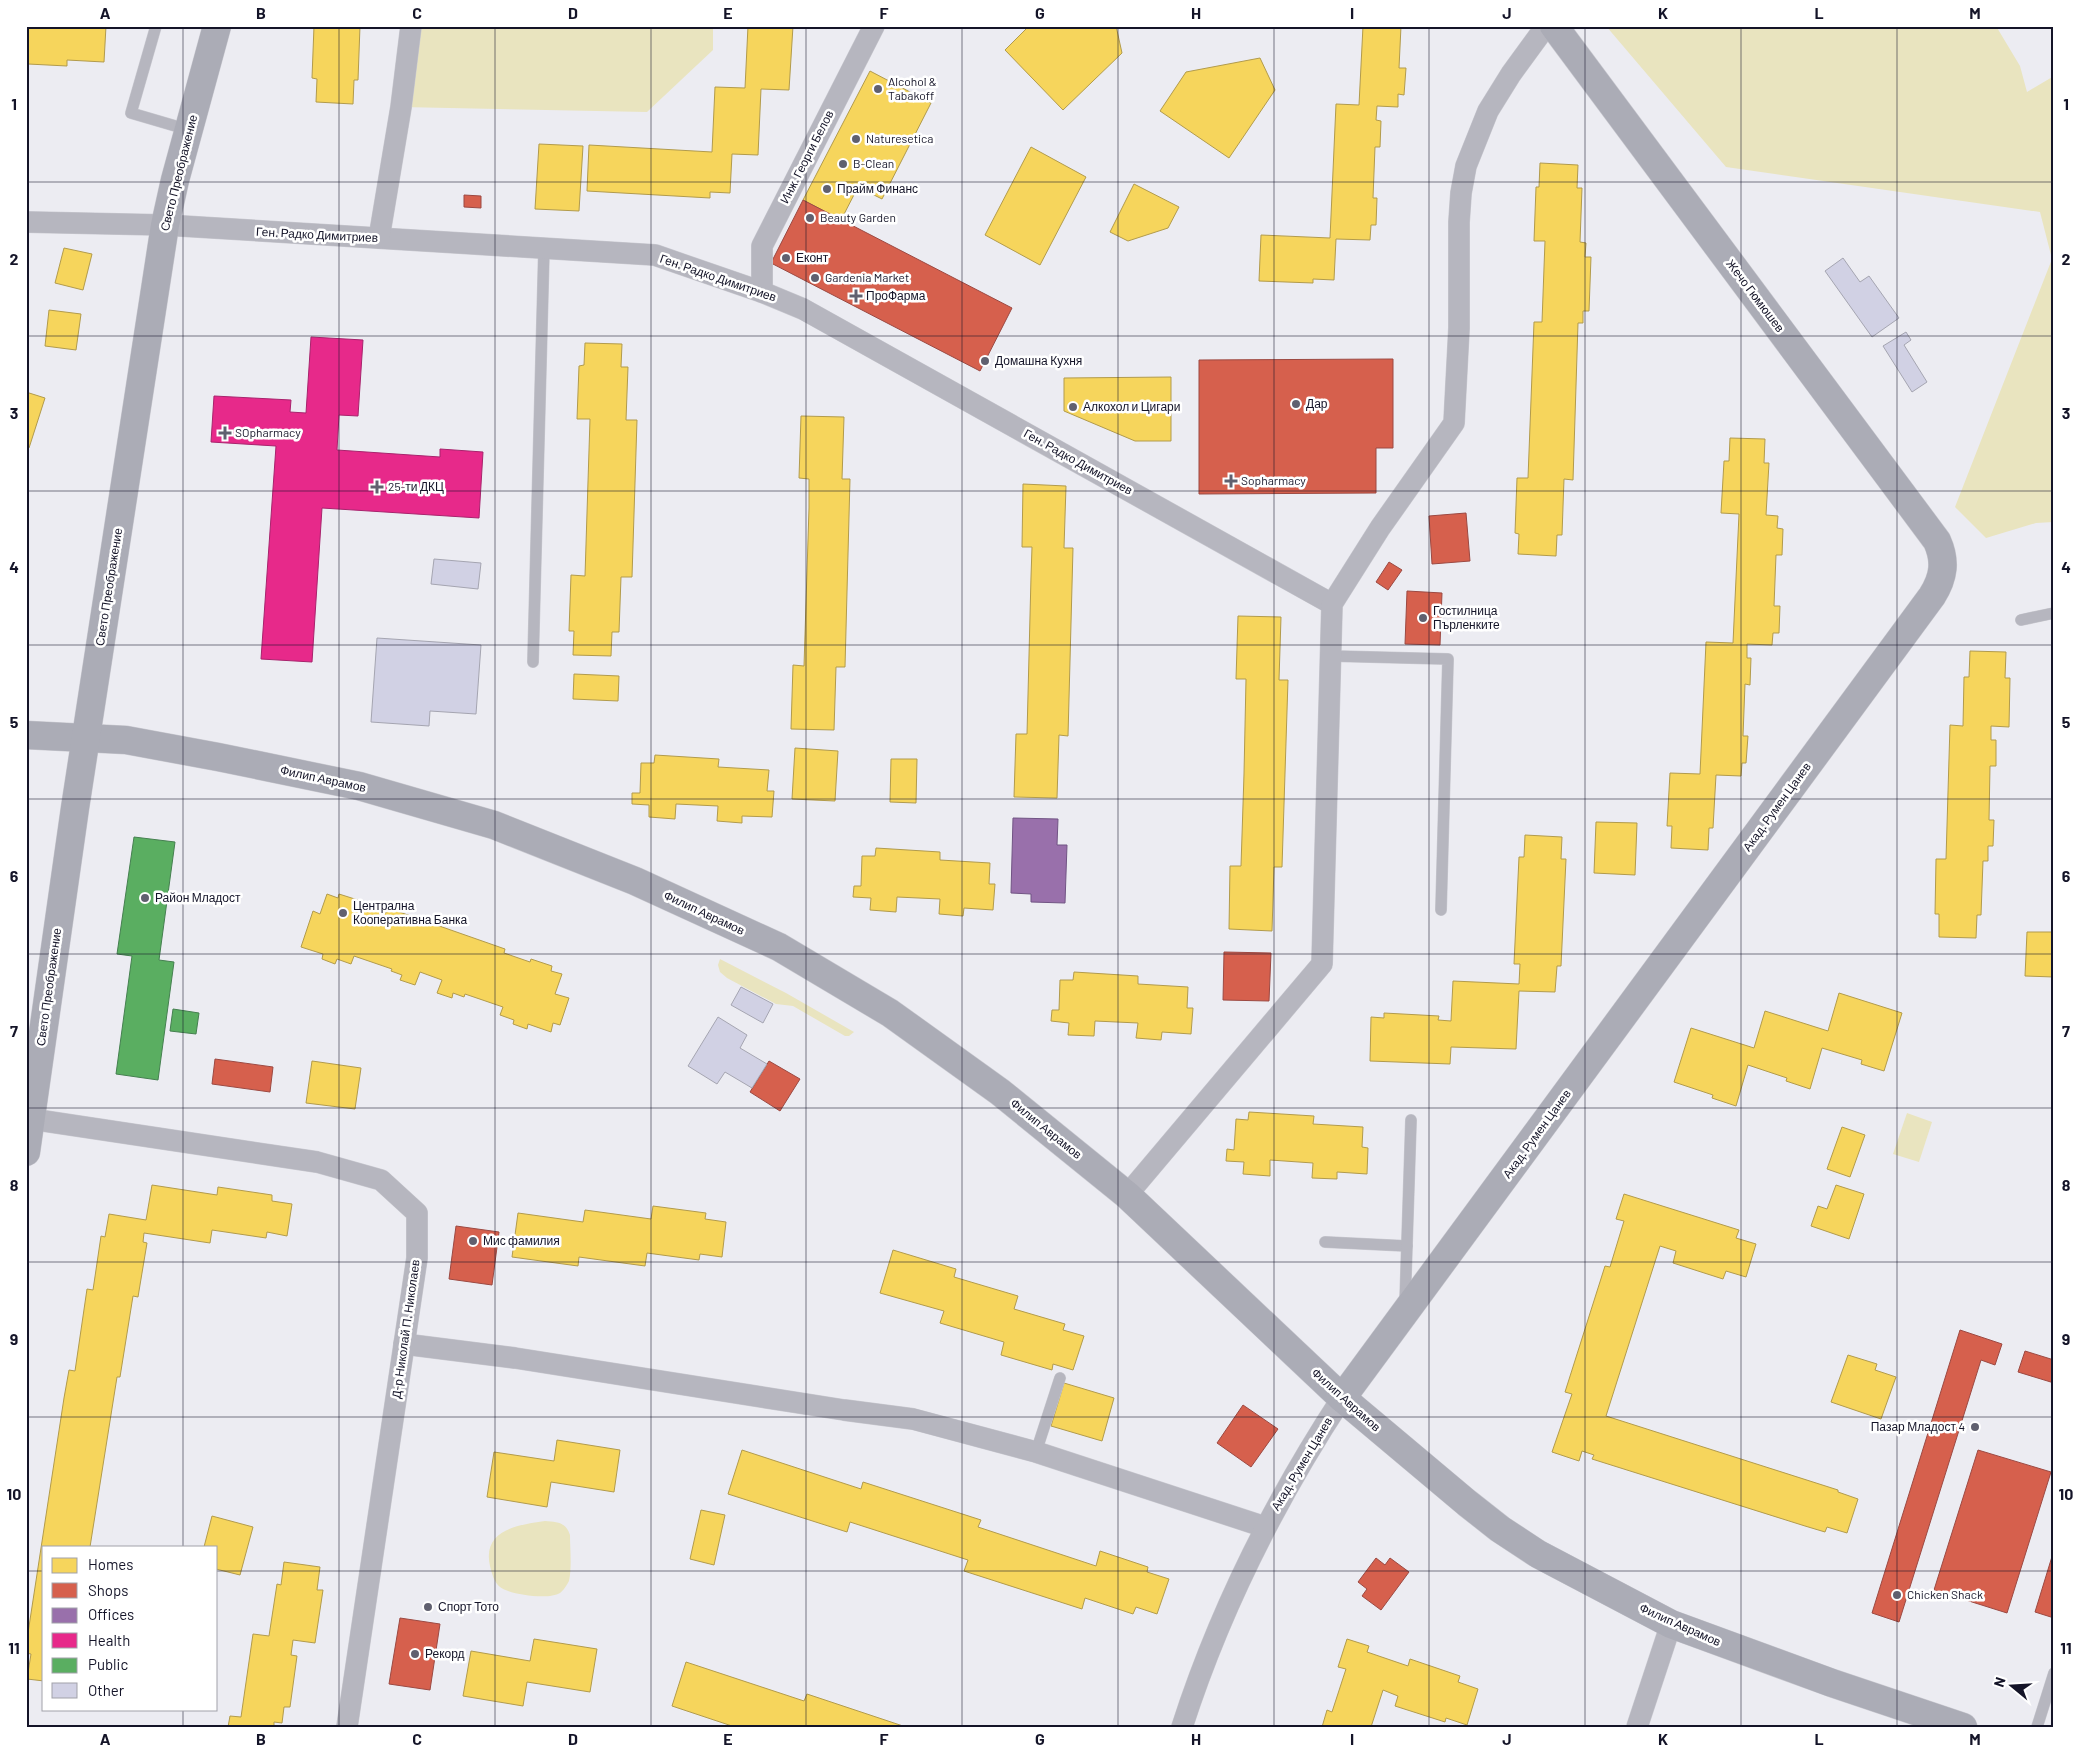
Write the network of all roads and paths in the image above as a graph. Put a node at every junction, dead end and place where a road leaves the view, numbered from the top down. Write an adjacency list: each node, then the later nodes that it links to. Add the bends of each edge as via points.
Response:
1 (156, 26): 7 (lane, via 131,113)
2 (217, 26): 7 (street, Свето Преображение)
3 (411, 26): 10 (street)
4 (874, 26): 12 (street, Инж. Георги Белов, via 762,246)
5 (1546, 26): 14 (street, via 1488,111 1466,166 1461,193 1454,423 1380,528)
6 (1554, 26): 13 (street, Жечо Гюмюшев, via 1937,540 1943,554)
7 (189, 130): 9 (street, Свето Преображение)
8 (26, 222): 9 (street, Ген. Радко Димитриев)
9 (166, 225): 10 (street, Ген. Радко Димитриев); 20 (street, Свето Преображение)
10 (379, 238): 11 (street, Ген. Радко Димитриев)
11 (544, 248): 12 (street, Ген. Радко Димитриев, via 655,255); 18 (lane)
12 (762, 292): 14 (street, Ген. Радко Димитриев, via 803,309)
13 (1943, 571): 28 (street, Акад. Румен Цанев, via 1932,596)
14 (1332, 604): 17 (street)
15 (2054, 613): 16 (lane)
16 (2020, 620)
17 (1331, 656): 21 (lane, via 1448,659); 25 (street, via 1322,964)
18 (533, 662)
19 (26, 735): 20 (street, Филип Аврамов)
20 (86, 737): 22 (street, Свето Преображение); 25 (street, Филип Аврамов, via 154,745 359,786 494,825 635,881 779,947 890,1013 1000,1092)
21 (1441, 910)
22 (31, 1119): 24 (street, Свето Преображение); 29 (street, Д-р Николай П. Николаев, via 317,1162 381,1180 417,1213 417,1258)
23 (1411, 1120): 27 (lane)
24 (26, 1152)
25 (1127, 1195): 31 (street, Филип Аврамов)
26 (1325, 1242): 27 (lane)
27 (1407, 1246): 28 (lane)
28 (1405, 1313): 31 (street, Акад. Румен Цанев)
29 (404, 1344): 32 (street, via 913,1419); 36 (street, Д-р Николай П. Николаев)
30 (1060, 1378): 32 (lane)
31 (1342, 1398): 33 (street, Акад. Румен Цанев); 34 (street, Филип Аврамов, via 1500,1529 1538,1554)
32 (1036, 1452): 33 (street)
33 (1265, 1527): 37 (street, Акад. Румен Цанев, via 1226,1607)
34 (1671, 1624): 38 (street); 39 (street, Филип Аврамов)
35 (2054, 1673): 40 (lane)
36 (348, 1727)
37 (1182, 1727)
38 (1637, 1727)
39 (1963, 1727)
40 (2037, 1727)

